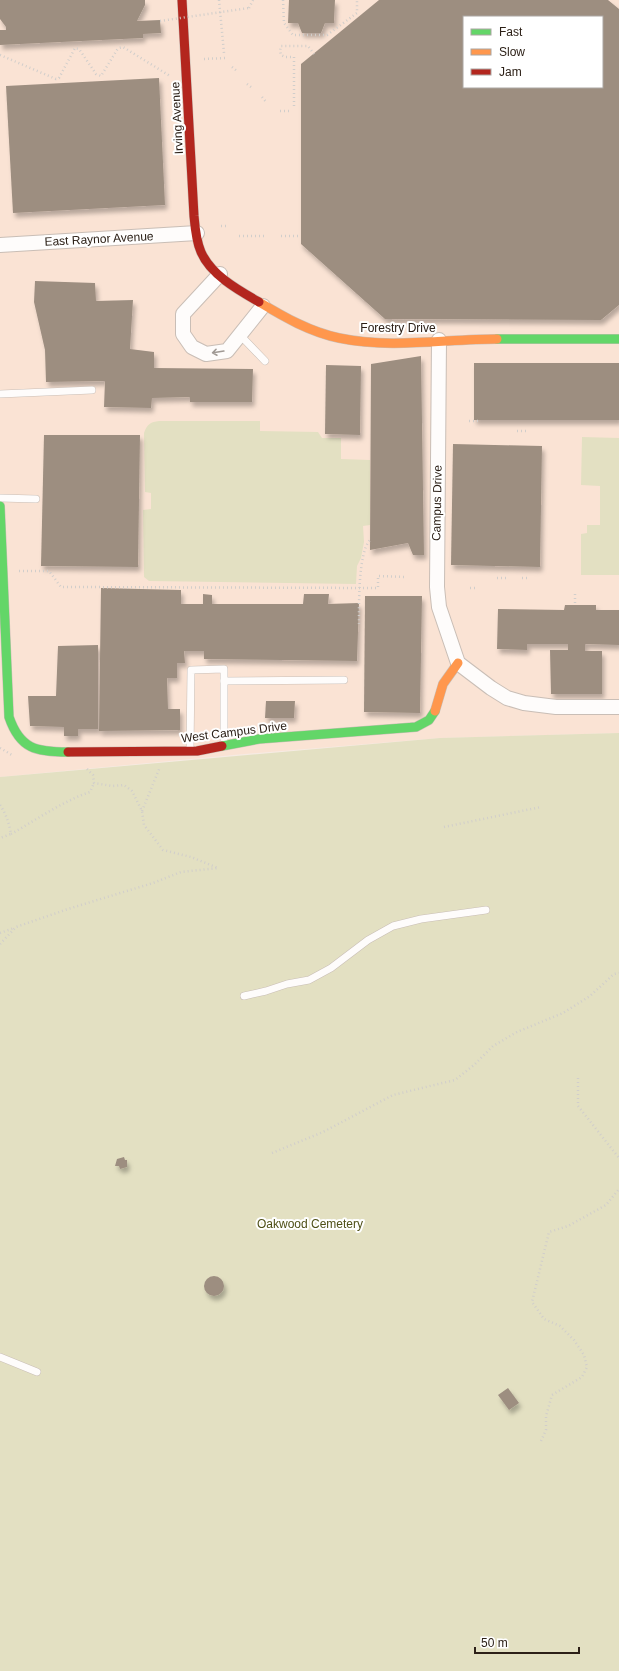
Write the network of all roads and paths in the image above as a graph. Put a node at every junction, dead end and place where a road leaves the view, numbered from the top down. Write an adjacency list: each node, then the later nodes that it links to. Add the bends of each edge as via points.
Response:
1 (182, 0): 24 (street, Irving Avenue)
2 (219, 0): 7 (path)
3 (253, 0): 6 (path, bridge, via 249,8)
4 (283, 0): 5 (path, via 284,23 293,35 327,35 357,13)
5 (357, 0)
6 (160, 21)
7 (224, 53)
8 (314, 54): 19 (path, via 308,46 281,46 281,55 294,57)
9 (0, 56): 14 (path, via 56,79 59,78 75,48 79,48 96,74 101,76 117,50 123,47)
10 (225, 58): 11 (path)
11 (204, 59)
12 (232, 67): 13 (path)
13 (237, 71)
14 (174, 79)
15 (247, 84): 16 (path)
16 (251, 87)
17 (262, 97): 18 (path)
18 (267, 103)
19 (294, 106)
20 (280, 111): 21 (path)
21 (289, 111)
22 (221, 226): 23 (path)
23 (227, 226)
24 (197, 233): 29 (street, East Raynor Avenue); 30 (street, Forestry Drive, via 202,253)
25 (239, 236): 26 (path)
26 (268, 236)
27 (281, 236): 28 (path)
28 (301, 236)
29 (0, 245)
30 (220, 274): 31 (street, Forestry Drive); 32 (street, one-way to 30, via 227,351 206,354 192,347 183,334 183,314)
31 (263, 306): 32 (street); 34 (street, Forestry Drive, via 314,331 339,338 370,343)
32 (240, 335): 35 (lane)
33 (619, 339): 34 (street, Forestry Drive)
34 (439, 340): 58 (street, Campus Drive, via 437,587 439,607)
35 (265, 361)
36 (92, 390): 37 (lane)
37 (0, 394)
38 (469, 421): 39 (path)
39 (478, 421)
40 (517, 431): 41 (path)
41 (528, 431)
42 (0, 498): 43 (lane)
43 (36, 499)
44 (0, 506): 46 (street, West Campus Drive)
45 (370, 540): 52 (path, via 366,545)
46 (2, 570): 52 (path, via 49,572 62,586); 59 (street, West Campus Drive)
47 (406, 577): 52 (path, via 378,576 378,588)
48 (497, 578): 49 (path)
49 (506, 578)
50 (522, 578): 51 (path)
51 (530, 578)
52 (360, 588): 57 (path)
53 (470, 588): 54 (path)
54 (476, 588)
55 (575, 594): 56 (path)
56 (575, 605)
57 (359, 624)
58 (458, 663): 62 (street, via 507,698 524,703 556,708); 63 (street, West Campus Drive, via 442,686 436,711 426,723 416,727 259,739)
59 (3, 676): 65 (street, West Campus Drive, via 13,730 22,742 35,750)
60 (344, 680): 61 (lane)
61 (224, 681): 63 (lane); 66 (lane, via 224,669 191,670)
62 (619, 707)
63 (224, 746): 66 (street, West Campus Drive)
64 (0, 748): 67 (path)
65 (161, 751): 66 (street, West Campus Drive); 72 (path, via 161,766)
66 (190, 751)
67 (17, 756)
68 (82, 763): 69 (path, via 93,775)
69 (94, 783): 72 (path, via 124,785 132,791); 74 (path, via 90,792 72,798)
70 (0, 805): 74 (path, via 5,812)
71 (541, 807): 73 (path)
72 (142, 811): 77 (path, via 144,825 163,850 191,857 218,868 181,872)
73 (444, 828)
74 (11, 834): 75 (path)
75 (0, 838)
76 (486, 910): 81 (lane, via 421,919 393,926 309,980)
77 (16, 927): 78 (path); 79 (path)
78 (0, 933)
79 (0, 944)
80 (619, 973): 83 (path, via 614,974 590,996 563,1013 517,1032 493,1046 455,1080 393,1095 323,1132)
81 (244, 996)
82 (578, 1078): 84 (path, via 578,1106)
83 (272, 1153)
84 (619, 1158)
85 (619, 1189): 88 (path, via 606,1205 568,1226 549,1232 532,1302 544,1319 560,1326 574,1340 584,1355 586,1367 582,1377 552,1395 546,1416 546,1430)
86 (0, 1357): 87 (lane)
87 (37, 1372)
88 (541, 1441)

